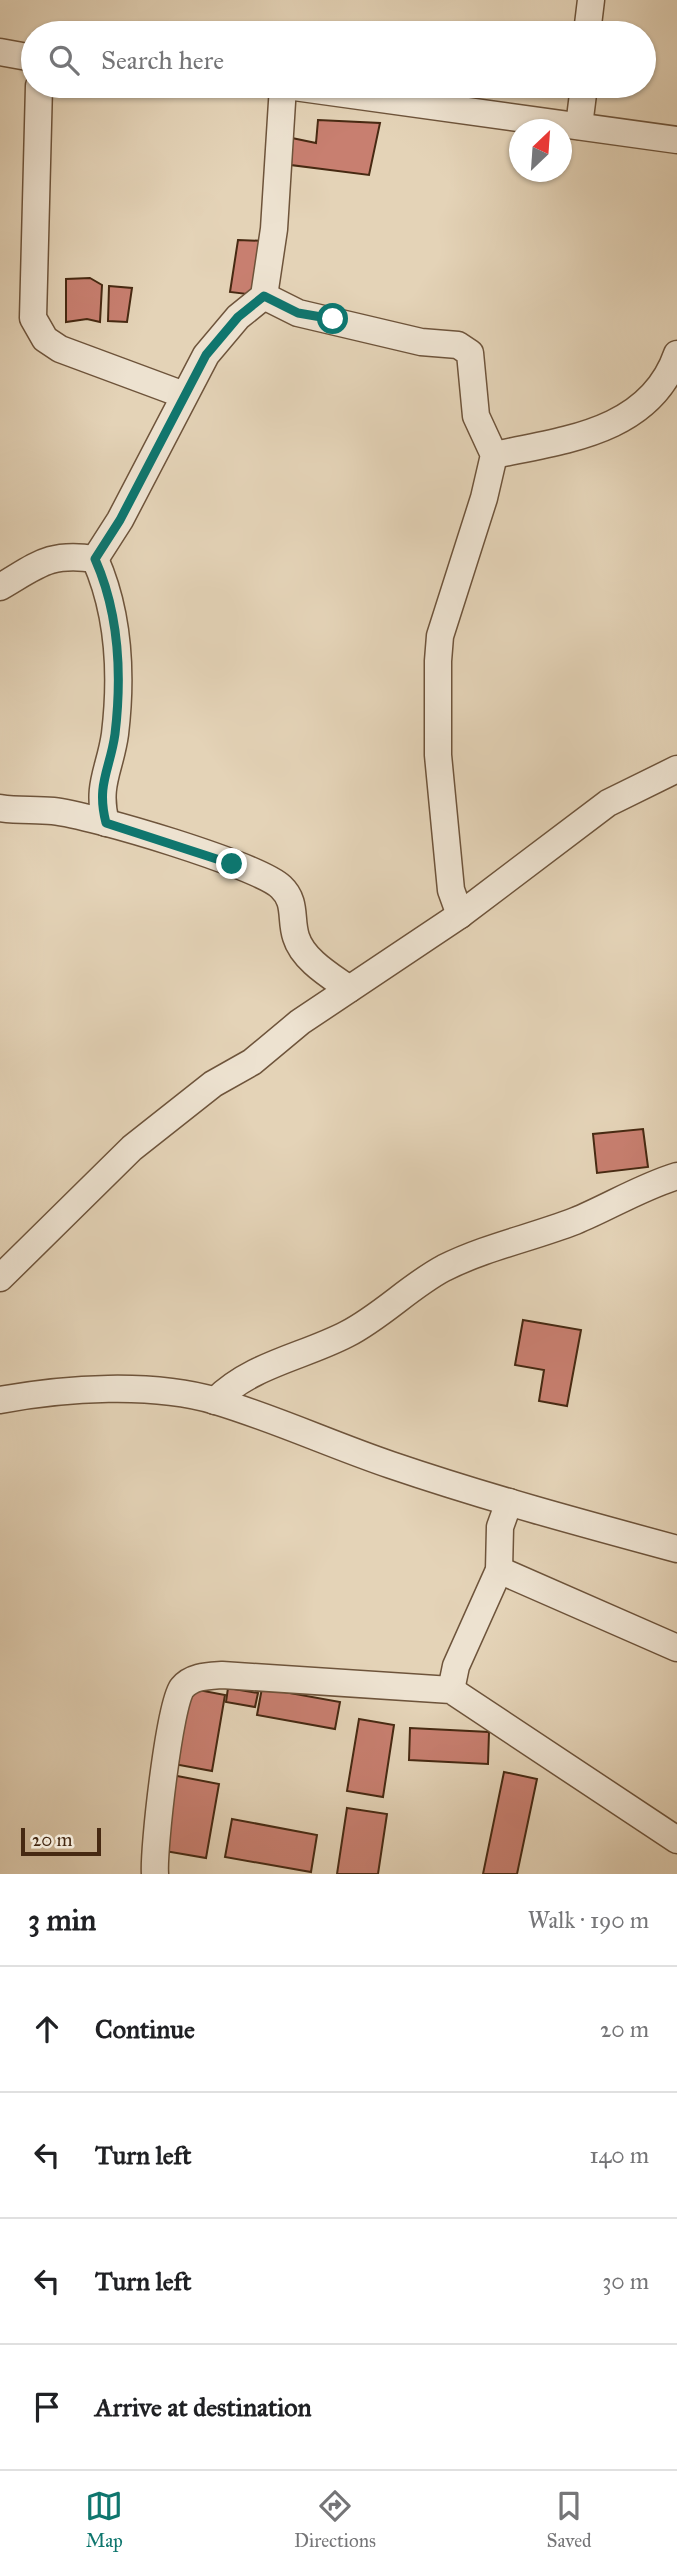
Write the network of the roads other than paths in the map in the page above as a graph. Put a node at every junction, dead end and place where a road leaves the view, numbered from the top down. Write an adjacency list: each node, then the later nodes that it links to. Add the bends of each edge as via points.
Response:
1 (591, 0): 2 (street)
2 (588, 21)
3 (0, 52): 4 (street)
4 (21, 56)
5 (39, 98): 13 (street, via 33,317 45,339 60,349)
6 (284, 98): 11 (street)
7 (373, 98): 9 (street)
8 (582, 98): 9 (street)
9 (579, 126): 10 (street)
10 (677, 140)
11 (264, 296): 13 (street, via 222,335); 14 (street, via 298,313 464,348 470,353 476,416)
12 (677, 354): 14 (street, via 663,386 631,415 559,441)
13 (184, 395): 15 (street)
14 (494, 455): 20 (street, via 440,636 438,661 438,755 452,890)
15 (95, 559): 16 (street, via 53,557); 19 (street, via 109,591 117,658 114,736 100,792)
16 (0, 587)
17 (677, 769): 20 (street, via 608,803)
18 (0, 808): 19 (street, via 54,811)
19 (106, 823): 21 (street, via 232,864 279,885 289,897 300,945)
20 (460, 915): 21 (street)
21 (349, 989): 23 (street, via 252,1062 213,1084 132,1148)
22 (677, 1176): 25 (street, via 576,1220 443,1269 347,1334 232,1384)
23 (0, 1278)
24 (0, 1400): 25 (street, via 44,1391 88,1391 177,1392)
25 (215, 1401): 26 (street, via 390,1465)
26 (509, 1502): 27 (street); 28 (street, via 500,1527)
27 (677, 1549)
28 (499, 1570): 29 (street); 30 (street, via 456,1666)
29 (677, 1648)
30 (451, 1690): 31 (street); 32 (street, via 222,1675 187,1683 175,1703)
31 (677, 1840)
32 (155, 1874)

